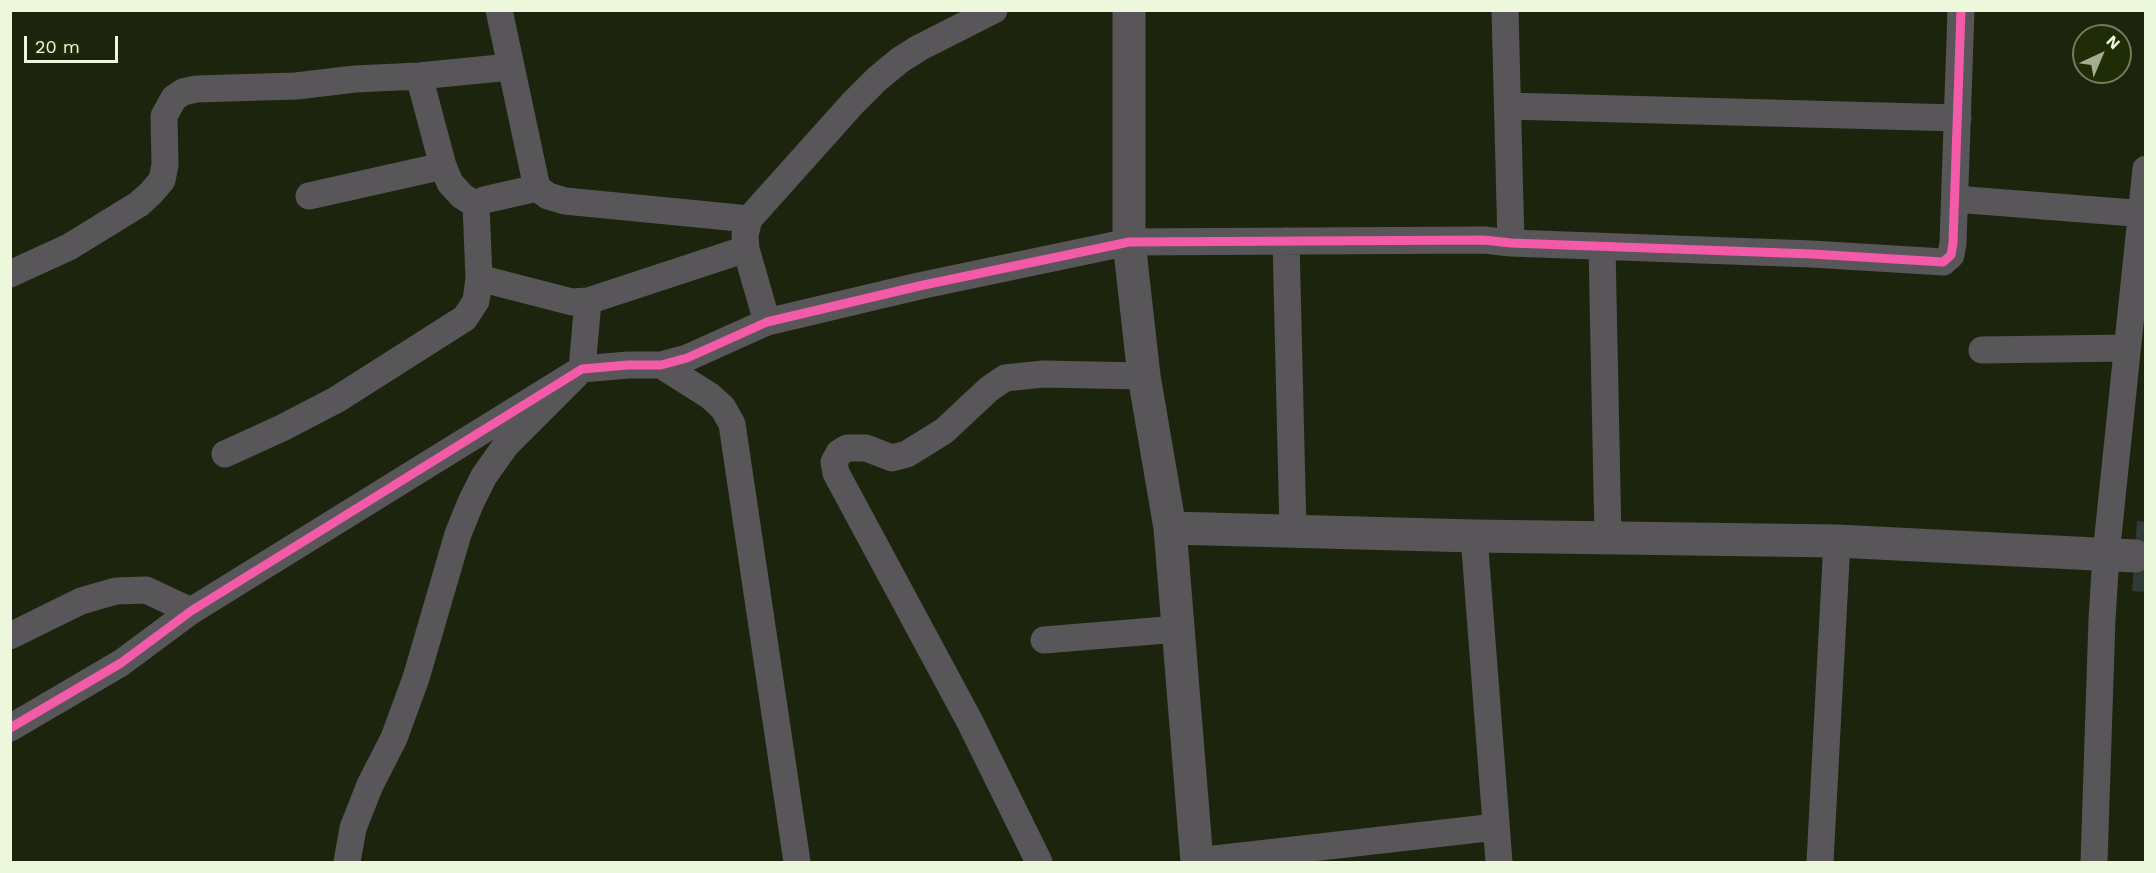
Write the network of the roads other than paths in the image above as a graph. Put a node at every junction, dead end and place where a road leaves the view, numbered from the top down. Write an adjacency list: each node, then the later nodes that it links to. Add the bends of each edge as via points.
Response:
1 (499, 10): 6 (street)
2 (994, 10): 17 (street, via 920,48 877,79)
3 (1129, 10): 19 (street)
4 (1505, 10): 8 (street)
5 (1961, 10): 9 (street)
6 (510, 67): 7 (street); 12 (street)
7 (419, 76): 10 (street); 23 (street, via 183,92 174,98 164,117 165,165 162,180 151,193 69,247)
8 (1508, 106): 9 (street); 20 (street)
9 (1958, 118): 14 (street)
10 (443, 166): 13 (street); 15 (street, via 455,189)
11 (2145, 169): 16 (street)
12 (537, 188): 15 (street); 17 (street, via 565,201)
13 (309, 196)
14 (1954, 199): 16 (street); 21 (street, via 1951,255 1943,262)
15 (476, 205): 24 (street)
16 (2143, 214): 27 (street)
17 (749, 219): 22 (street)
18 (1286, 241): 19 (street); 20 (street); 34 (street)
19 (1129, 242): 26 (street); 31 (street)
20 (1511, 243): 21 (street)
21 (1602, 247): 36 (street)
22 (746, 249): 25 (street); 26 (street)
23 (10, 274)
24 (479, 278): 25 (street, via 572,302); 32 (street, via 476,301 455,325 336,400)
25 (588, 301): 30 (street)
26 (767, 322): 29 (street)
27 (2127, 348): 28 (street); 38 (street)
28 (1982, 350)
29 (662, 365): 30 (street); 47 (street, via 710,396 732,424)
30 (582, 369): 39 (street); 46 (street, via 506,445 475,493 458,534 409,697 353,828)
31 (1144, 376): 33 (street); 48 (street, via 1029,374 1005,378 944,431 907,454 892,458 866,448 847,448 834,462 836,473 970,722)
32 (225, 453)
33 (1170, 528): 34 (street); 40 (street)
34 (1293, 531): 35 (street)
35 (1473, 536): 36 (street); 44 (street)
36 (1608, 538): 37 (street)
37 (1837, 541): 38 (street); 51 (street)
38 (2120, 556): 52 (street, via 2102,619)
39 (191, 610): 41 (street, via 146,590 116,591 81,601); 43 (street, via 121,663)
40 (1178, 629): 42 (street); 49 (street)
41 (10, 636)
42 (1044, 640)
43 (10, 728)
44 (1496, 827): 45 (street); 50 (street)
45 (1346, 853): 49 (street)
46 (347, 862)
47 (797, 862)
48 (1039, 862)
49 (1197, 862)
50 (1499, 862)
51 (1820, 862)
52 (2094, 862)

